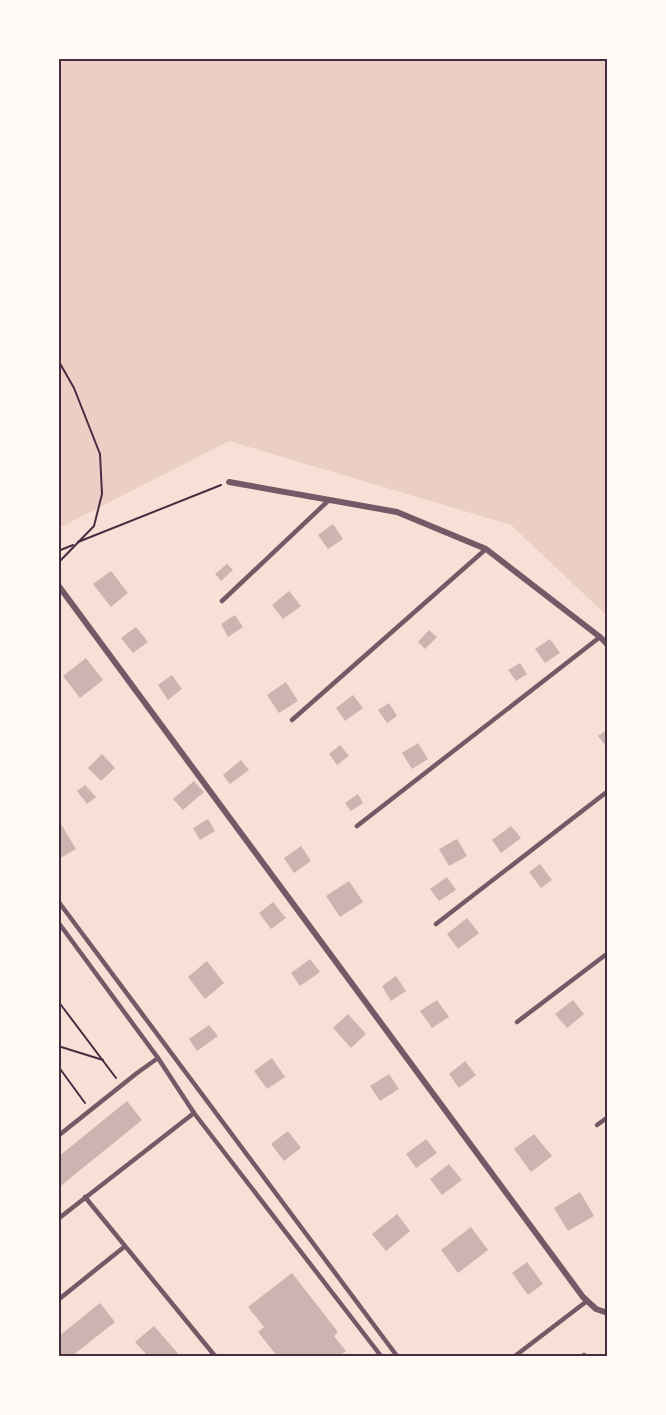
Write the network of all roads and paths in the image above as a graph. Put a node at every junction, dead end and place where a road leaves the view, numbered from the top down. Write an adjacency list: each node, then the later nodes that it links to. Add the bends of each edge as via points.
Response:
1 (58, 360): 4 (path, via 74,388 100,454 102,494 94,526)
2 (229, 482): 3 (street); 4 (path)
3 (329, 500): 5 (street, via 397,512); 9 (lane)
4 (76, 543): 6 (path); 7 (path)
5 (486, 549): 10 (street); 12 (lane)
6 (58, 551)
7 (58, 563)
8 (58, 585): 35 (street)
9 (222, 601)
10 (600, 637): 11 (street); 14 (lane)
11 (608, 645)
12 (292, 720)
13 (608, 791): 17 (lane)
14 (357, 826)
15 (58, 902): 39 (lane)
16 (58, 922): 22 (lane)
17 (436, 924)
18 (608, 953): 20 (lane)
19 (58, 1000): 23 (path)
20 (517, 1022)
21 (58, 1046): 23 (path)
22 (158, 1058): 25 (lane); 27 (lane)
23 (102, 1060): 25 (path)
24 (58, 1066): 26 (path)
25 (122, 1086): 26 (lane)
26 (90, 1111): 30 (lane)
27 (194, 1113): 31 (lane); 38 (lane)
28 (608, 1117): 29 (lane)
29 (597, 1125)
30 (58, 1136)
31 (85, 1197): 32 (lane); 33 (lane)
32 (58, 1219)
33 (124, 1247): 34 (lane); 37 (lane)
34 (58, 1300)
35 (587, 1301): 36 (street); 40 (lane)
36 (608, 1313)
37 (215, 1356)
38 (381, 1356)
39 (398, 1356)
40 (515, 1356)

